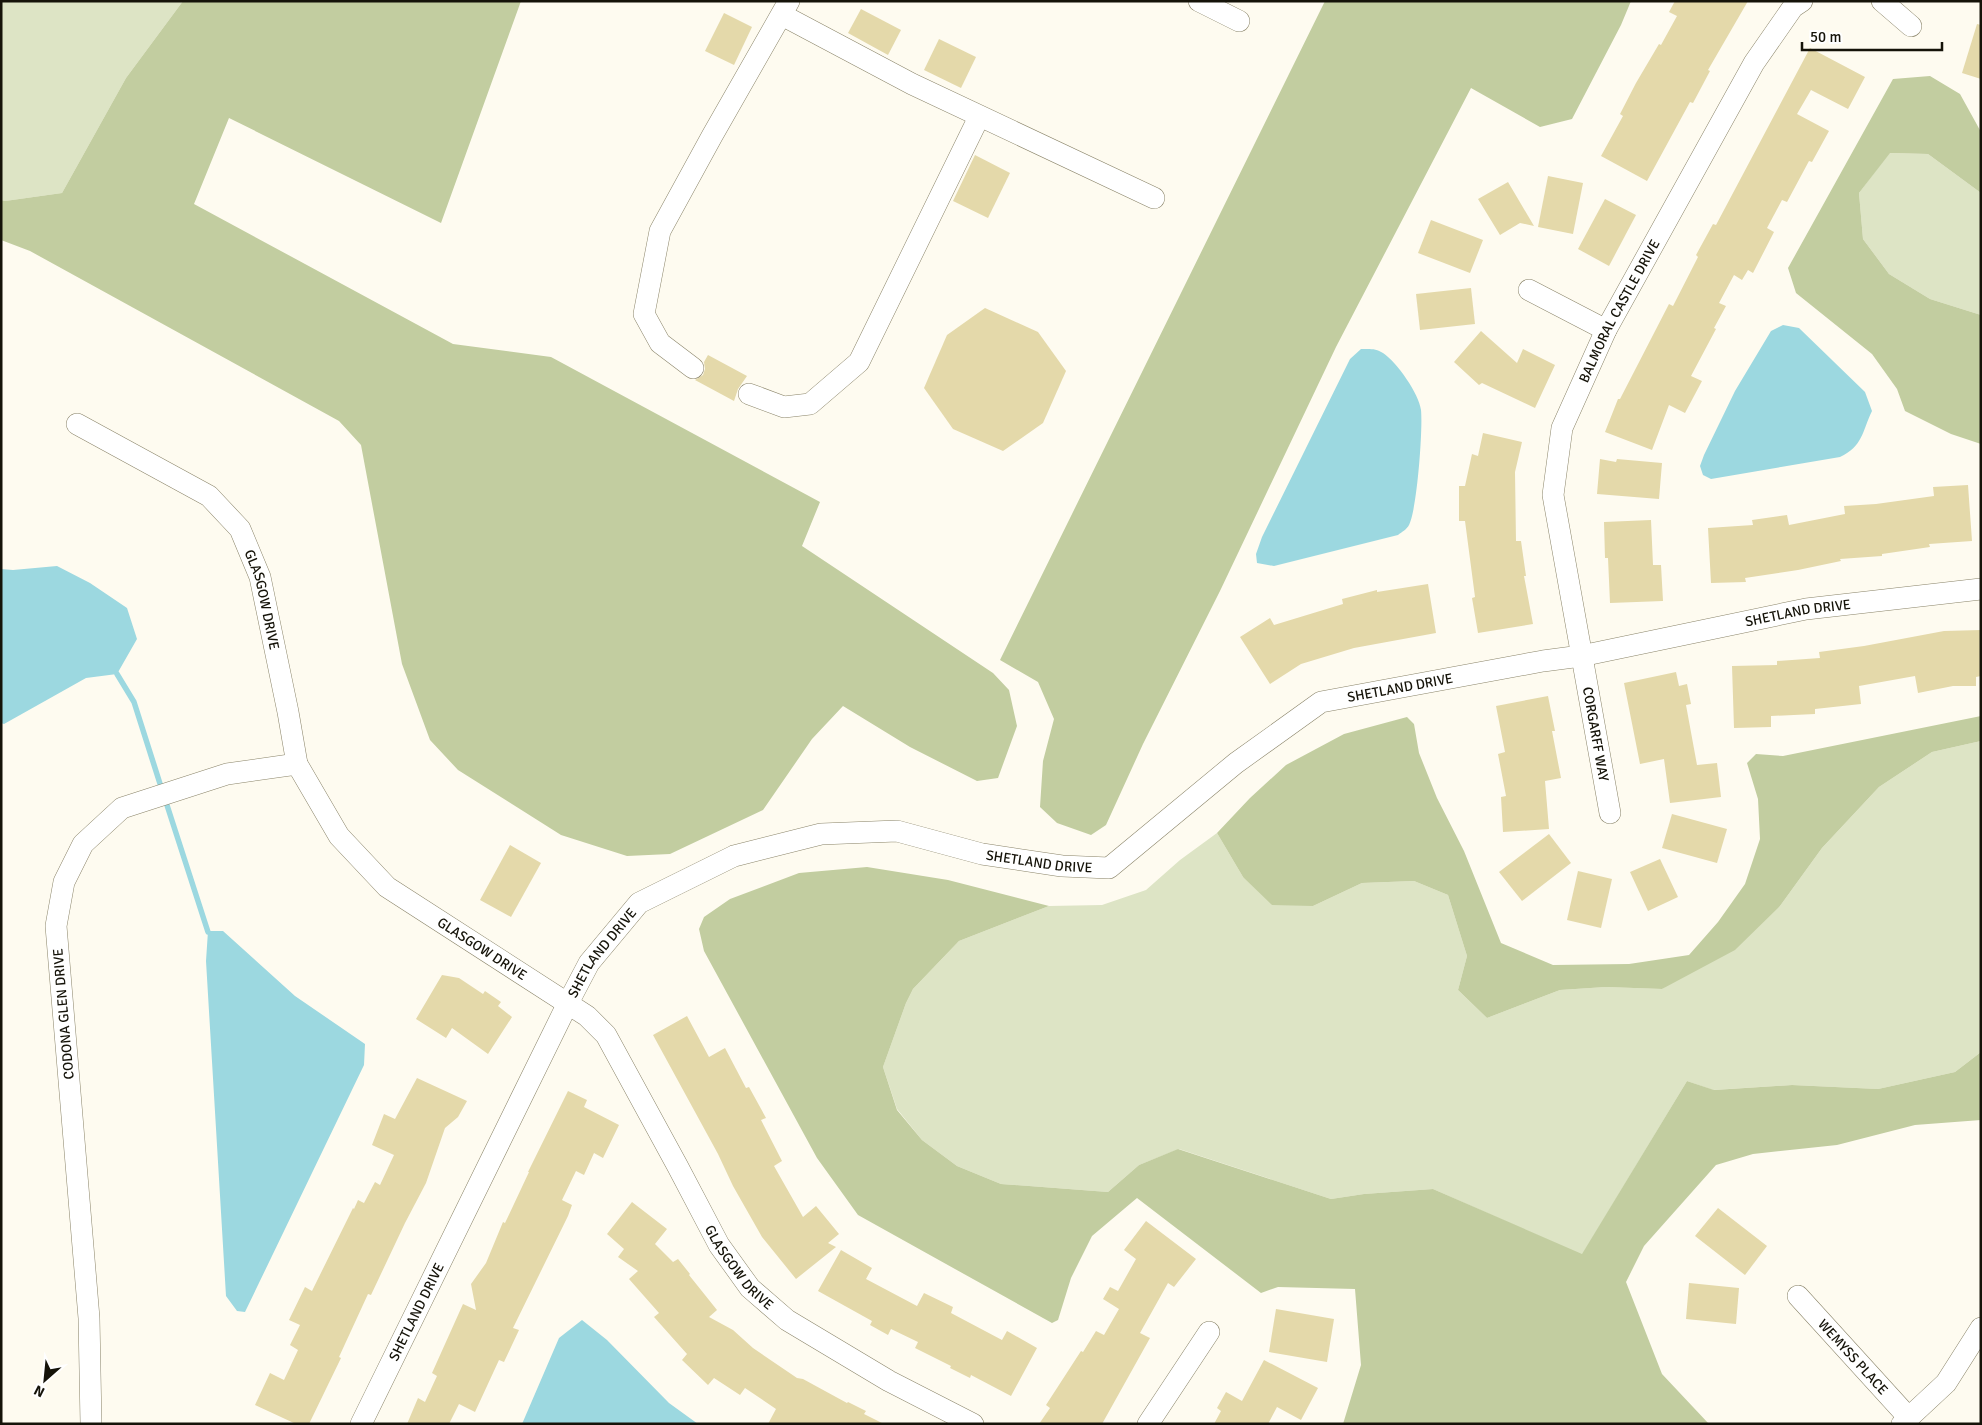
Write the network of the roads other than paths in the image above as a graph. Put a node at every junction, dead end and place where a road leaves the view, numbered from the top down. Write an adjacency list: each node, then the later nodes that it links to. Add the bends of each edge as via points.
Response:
1 (1200, 1): 5 (street)
2 (1802, 1): 10 (street, BALMORAL CASTLE DRIVE, via 1793,7 1754,63)
3 (1882, 1): 6 (street)
4 (786, 8): 7 (street, via 912,84); 11 (street, via 660,231 644,314 660,343)
5 (1239, 20)
6 (1911, 26)
7 (979, 117): 8 (street); 12 (street, via 858,362 810,404 784,407)
8 (1154, 198)
9 (1529, 290): 10 (street)
10 (1606, 330): 15 (street, BALMORAL CASTLE DRIVE, via 1562,428 1553,495)
11 (693, 368)
12 (748, 394)
13 (77, 424): 16 (street, GLASGOW DRIVE, via 209,496 240,529 260,577)
14 (1981, 589): 15 (street, SHETLAND DRIVE, via 1806,609)
15 (1581, 656): 17 (street, CORGARFF WAY); 18 (street, SHETLAND DRIVE, via 1321,702 1236,763 1109,868 1062,866 982,854 897,831 821,834 734,856 640,903 590,963)
16 (297, 764): 18 (street, GLASGOW DRIVE, via 339,836 387,886); 23 (street, CODONA GLEN DRIVE, via 227,774 122,808 82,844 64,882 56,926 89,1318)
17 (1610, 813)
18 (568, 1003): 24 (street, SHETLAND DRIVE); 25 (street, GLASGOW DRIVE, via 587,1016 606,1036 719,1245 750,1288 787,1320 889,1381)
19 (1798, 1296): 22 (street, WEMYSS PLACE)
20 (1981, 1328): 22 (street, via 1946,1383)
21 (1209, 1332): 26 (street)
22 (1906, 1421)
23 (91, 1424)
24 (361, 1424)
25 (973, 1424)
26 (1148, 1424)

